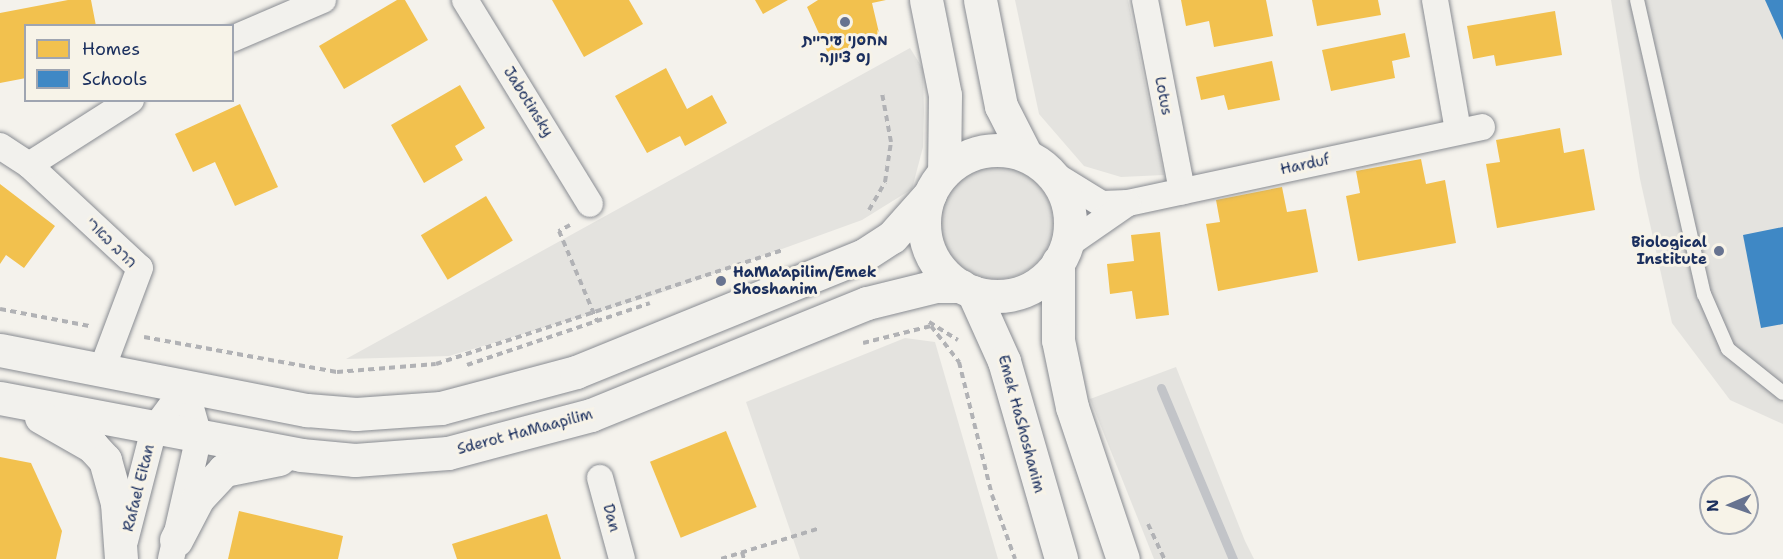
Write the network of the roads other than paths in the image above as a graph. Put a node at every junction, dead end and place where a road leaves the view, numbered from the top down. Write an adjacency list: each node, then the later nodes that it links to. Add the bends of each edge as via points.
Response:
1 (323, 0): 8 (street)
2 (465, 0): 16 (street, Jabotinsky)
3 (926, 0): 13 (street, via 945,94)
4 (980, 0): 11 (street, via 1001,106)
5 (1145, 0): 14 (street, Lotus)
6 (1435, 0): 14 (street, Harduf, via 1470,129)
7 (1638, 0): 22 (lane, via 1704,294 1728,349)
8 (234, 38)
9 (128, 102): 12 (street)
10 (0, 146): 12 (street, הרב בארי)
11 (1038, 164): 13 (street, via 982,151); 15 (street, Harduf, via 1102,204); 17 (street, via 1068,207)
12 (29, 165): 20 (street, הרב בארי, via 140,268)
13 (937, 183): 18 (street, via 924,214 928,246 944,273); 21 (street, via 892,237 864,255 673,336 576,372 441,408 346,413)
14 (1182, 191): 15 (street, Harduf)
15 (1128, 203): 17 (street, Harduf)
16 (583, 213)
17 (1062, 254): 18 (street, via 1042,280 1020,292); 32 (street, via 1058,340 1072,407)
18 (967, 289): 26 (street, Sderot HaMaapilim, via 915,290 867,303 591,415 507,440 410,457); 31 (street, Emek HaShoshanim, via 997,340)
19 (0, 350): 20 (street)
20 (101, 372): 21 (street)
21 (185, 387): 24 (street, Rafael Eitan); 25 (street)
22 (1783, 393)
23 (7, 400): 24 (street, Sderot HaMaapilim); 29 (street, via 92,446 105,460 117,503)
24 (154, 429): 25 (street, Sderot HaMaapilim); 29 (street, Rafael Eitan)
25 (199, 436): 26 (street, Sderot HaMaapilim); 28 (street)
26 (313, 456): 28 (street, via 243,462 224,470 198,498)
27 (600, 477): 30 (street, Dan)
28 (173, 549)
29 (121, 559)
30 (622, 559)
31 (1061, 559)
32 (1123, 559)

